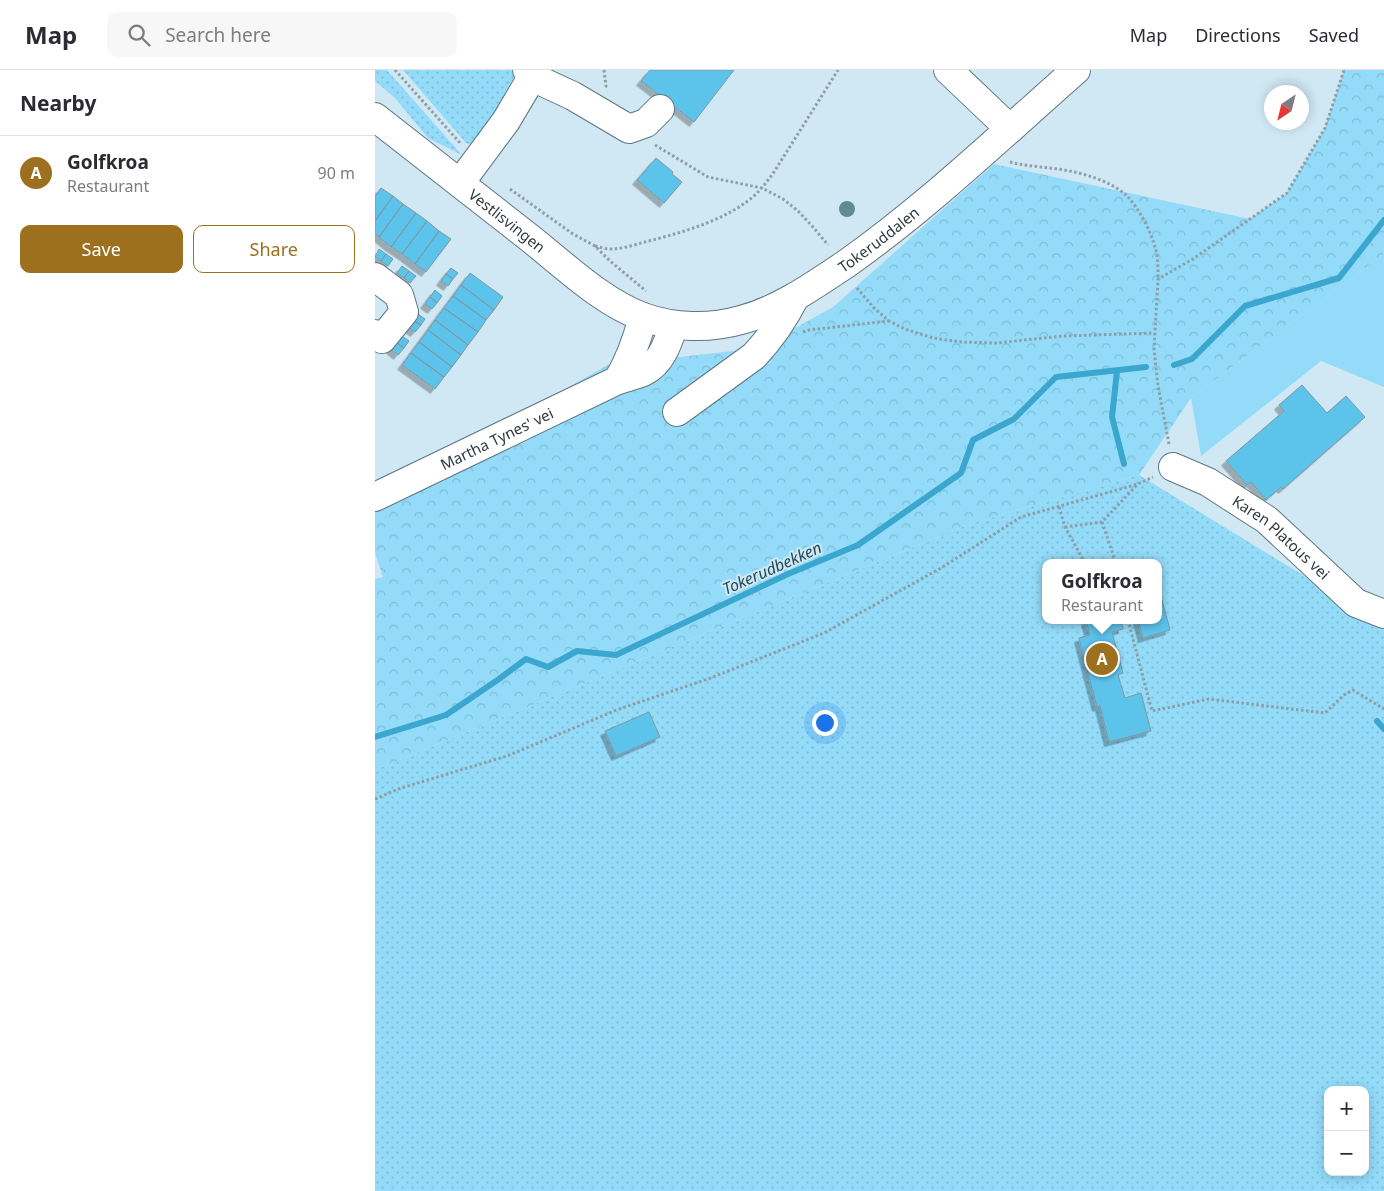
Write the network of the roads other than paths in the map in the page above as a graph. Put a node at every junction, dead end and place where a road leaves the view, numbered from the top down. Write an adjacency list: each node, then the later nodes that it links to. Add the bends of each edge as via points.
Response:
1 (948, 70): 6 (street)
2 (1076, 70): 6 (street, Tokeruddalen)
3 (529, 74): 4 (street, via 629,129 646,123); 7 (street, via 506,121)
4 (660, 109)
5 (375, 117): 7 (street, Vestlisvingen)
6 (1010, 129): 9 (street, Tokeruddalen, via 892,230)
7 (460, 184): 10 (street, Vestlisvingen, via 614,302)
8 (375, 278): 12 (street, via 399,295 404,312 382,339)
9 (795, 297): 11 (street, Tokeruddalen, via 765,312 719,325); 14 (street, via 777,329 754,356)
10 (646, 305): 11 (street, Tokeruddalen); 13 (street, via 629,362)
11 (674, 325): 13 (street, Martha Tynes' vei, via 663,354 654,364 645,371)
12 (375, 334)
13 (618, 380): 16 (street, Martha Tynes' vei)
14 (677, 412)
15 (1173, 467): 17 (street, Karen Platous vei, via 1209,482 1267,520 1356,603)
16 (375, 497)
17 (1384, 614)

